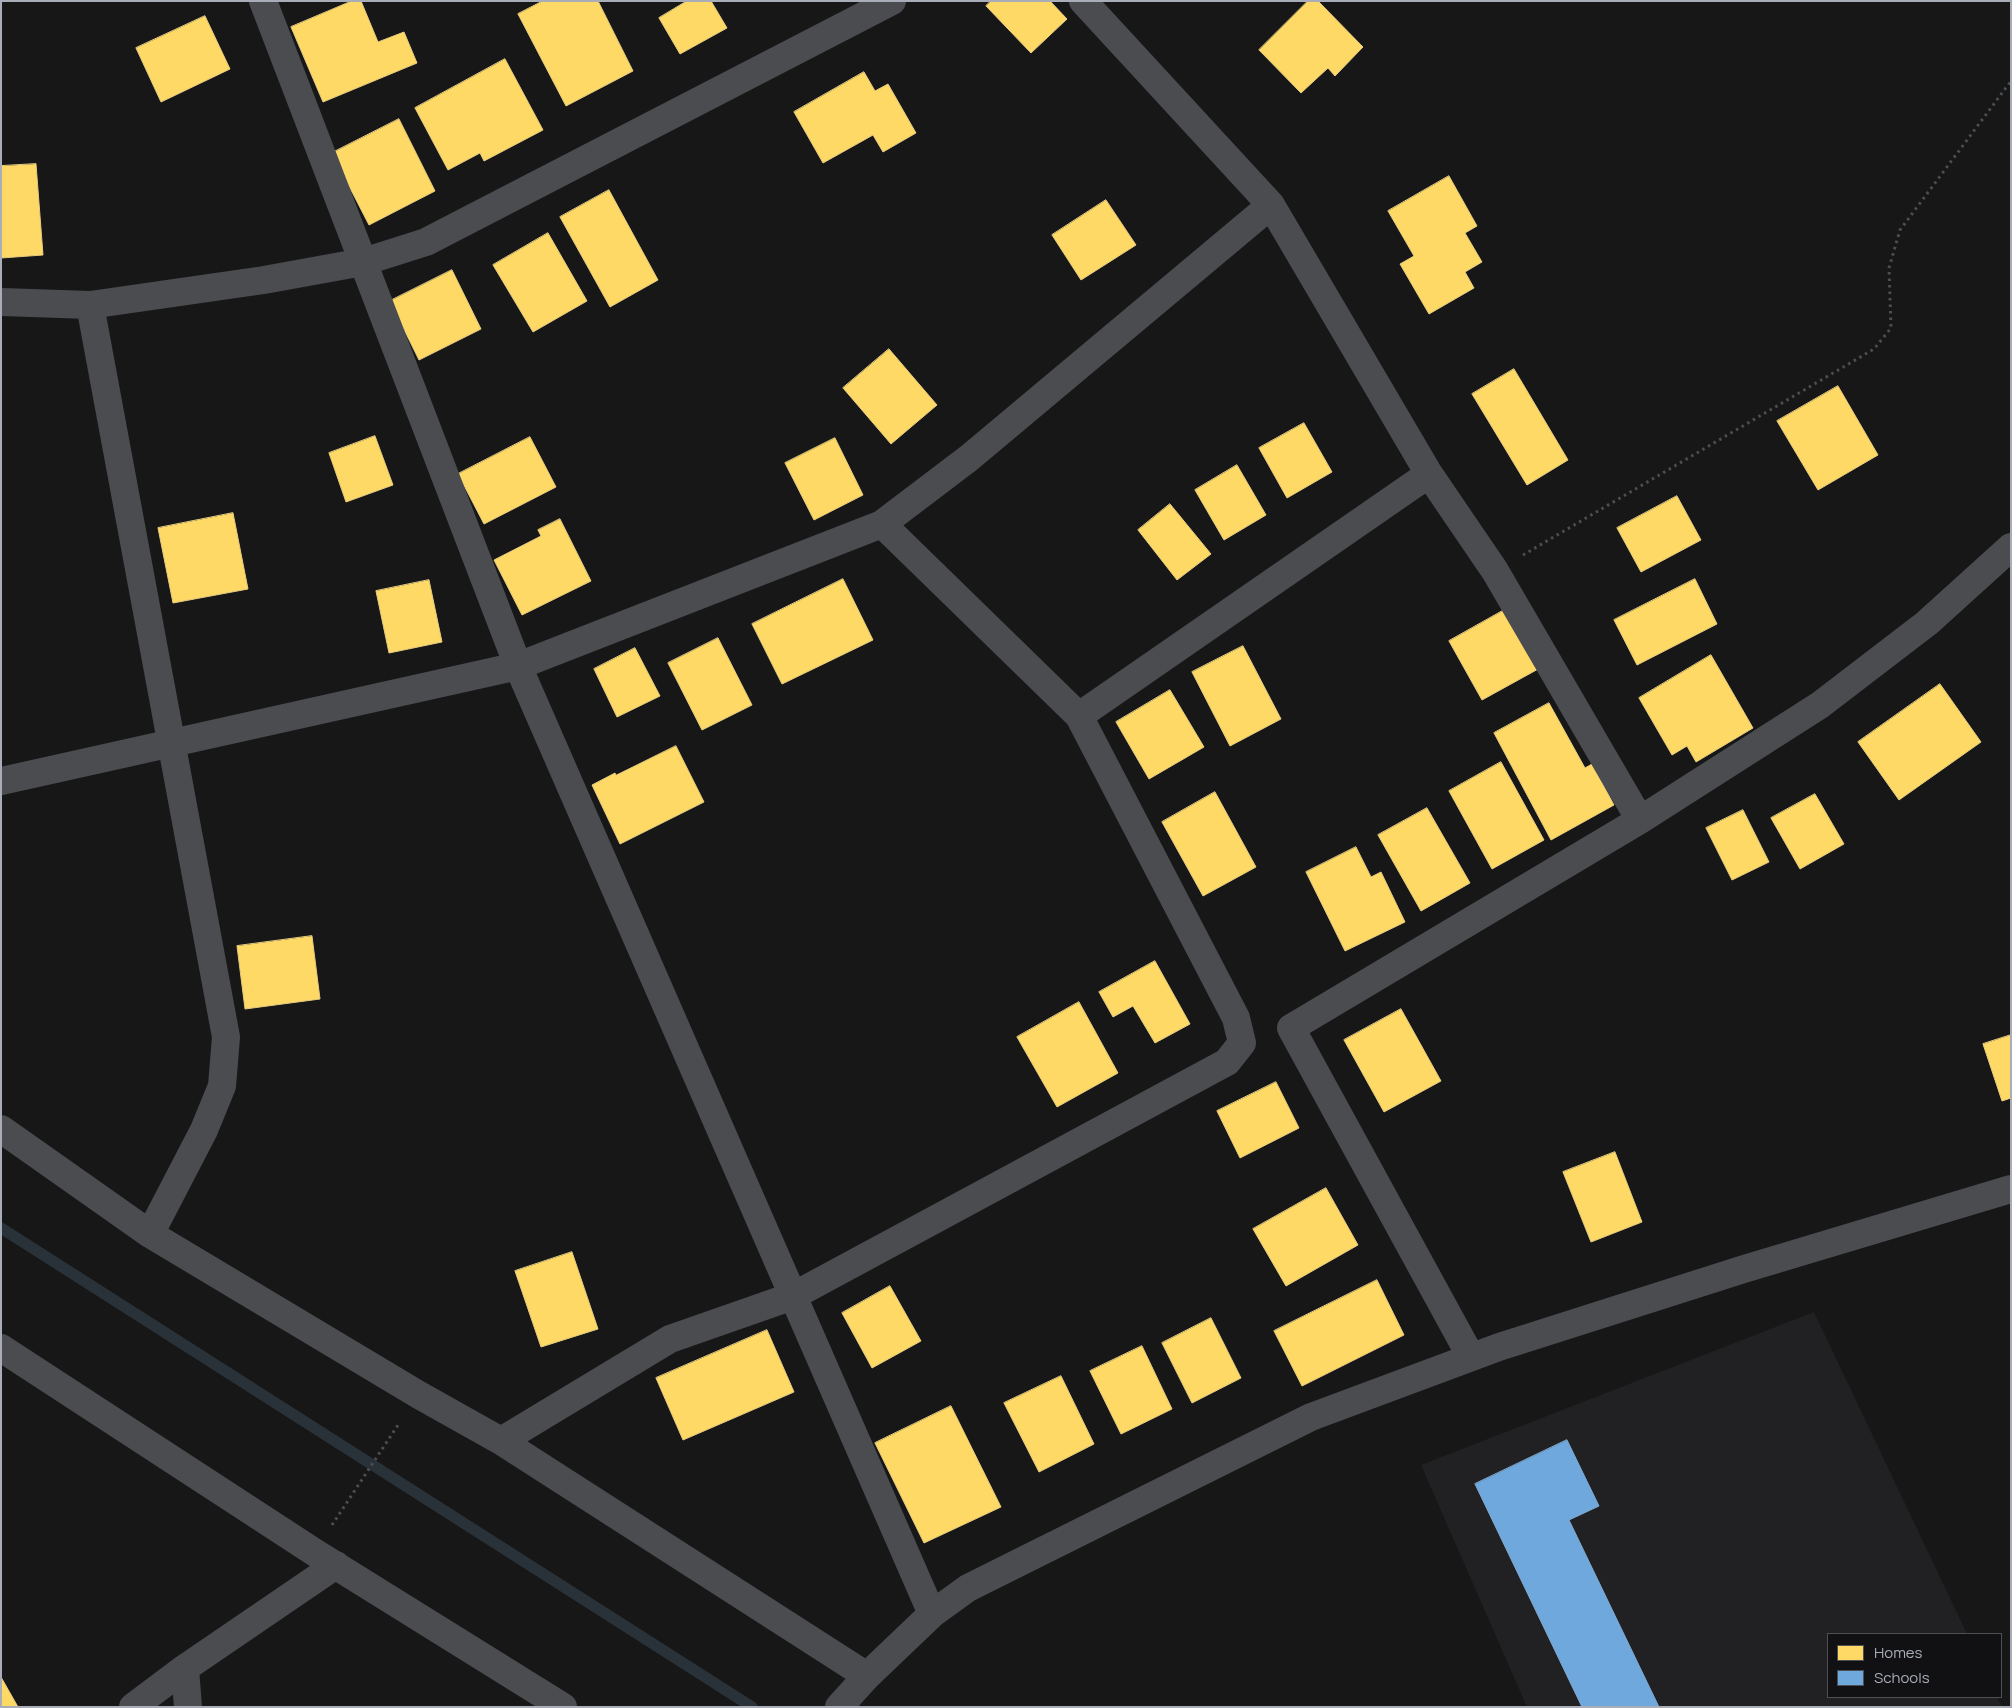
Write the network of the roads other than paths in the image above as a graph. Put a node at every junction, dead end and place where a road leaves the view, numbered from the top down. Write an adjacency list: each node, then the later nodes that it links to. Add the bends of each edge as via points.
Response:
1 (263, 1): 5 (street)
2 (892, 1): 5 (street, via 426,242)
3 (1083, 1): 4 (street)
4 (1271, 205): 8 (street); 9 (street, via 969,458)
5 (363, 262): 7 (street); 11 (street)
6 (1, 302): 7 (street)
7 (90, 305): 13 (street)
8 (1429, 474): 12 (street); 15 (street, via 1495,571)
9 (882, 524): 11 (street); 12 (street)
10 (2011, 547): 15 (street, via 1927,623 1820,705)
11 (518, 666): 13 (street); 19 (street)
12 (1079, 716): 19 (street, via 1236,1018 1242,1043 1227,1062)
13 (171, 744): 14 (street); 18 (street, via 226,1036 222,1086 204,1130)
14 (1, 782)
15 (1640, 820): 21 (street, via 1290,1028)
16 (1, 1129): 18 (street)
17 (2011, 1189): 21 (street, via 1744,1269)
18 (150, 1234): 22 (street)
19 (793, 1296): 22 (street, via 670,1339); 24 (street)
20 (1, 1348): 23 (street)
21 (1471, 1358): 24 (street, via 1312,1417 968,1588)
22 (501, 1441): 26 (street)
23 (326, 1558): 25 (street); 29 (street)
24 (932, 1614): 26 (street)
25 (185, 1668): 27 (street); 28 (street)
26 (867, 1676): 30 (street)
27 (133, 1707)
28 (188, 1707)
29 (563, 1707)
30 (839, 1707)

